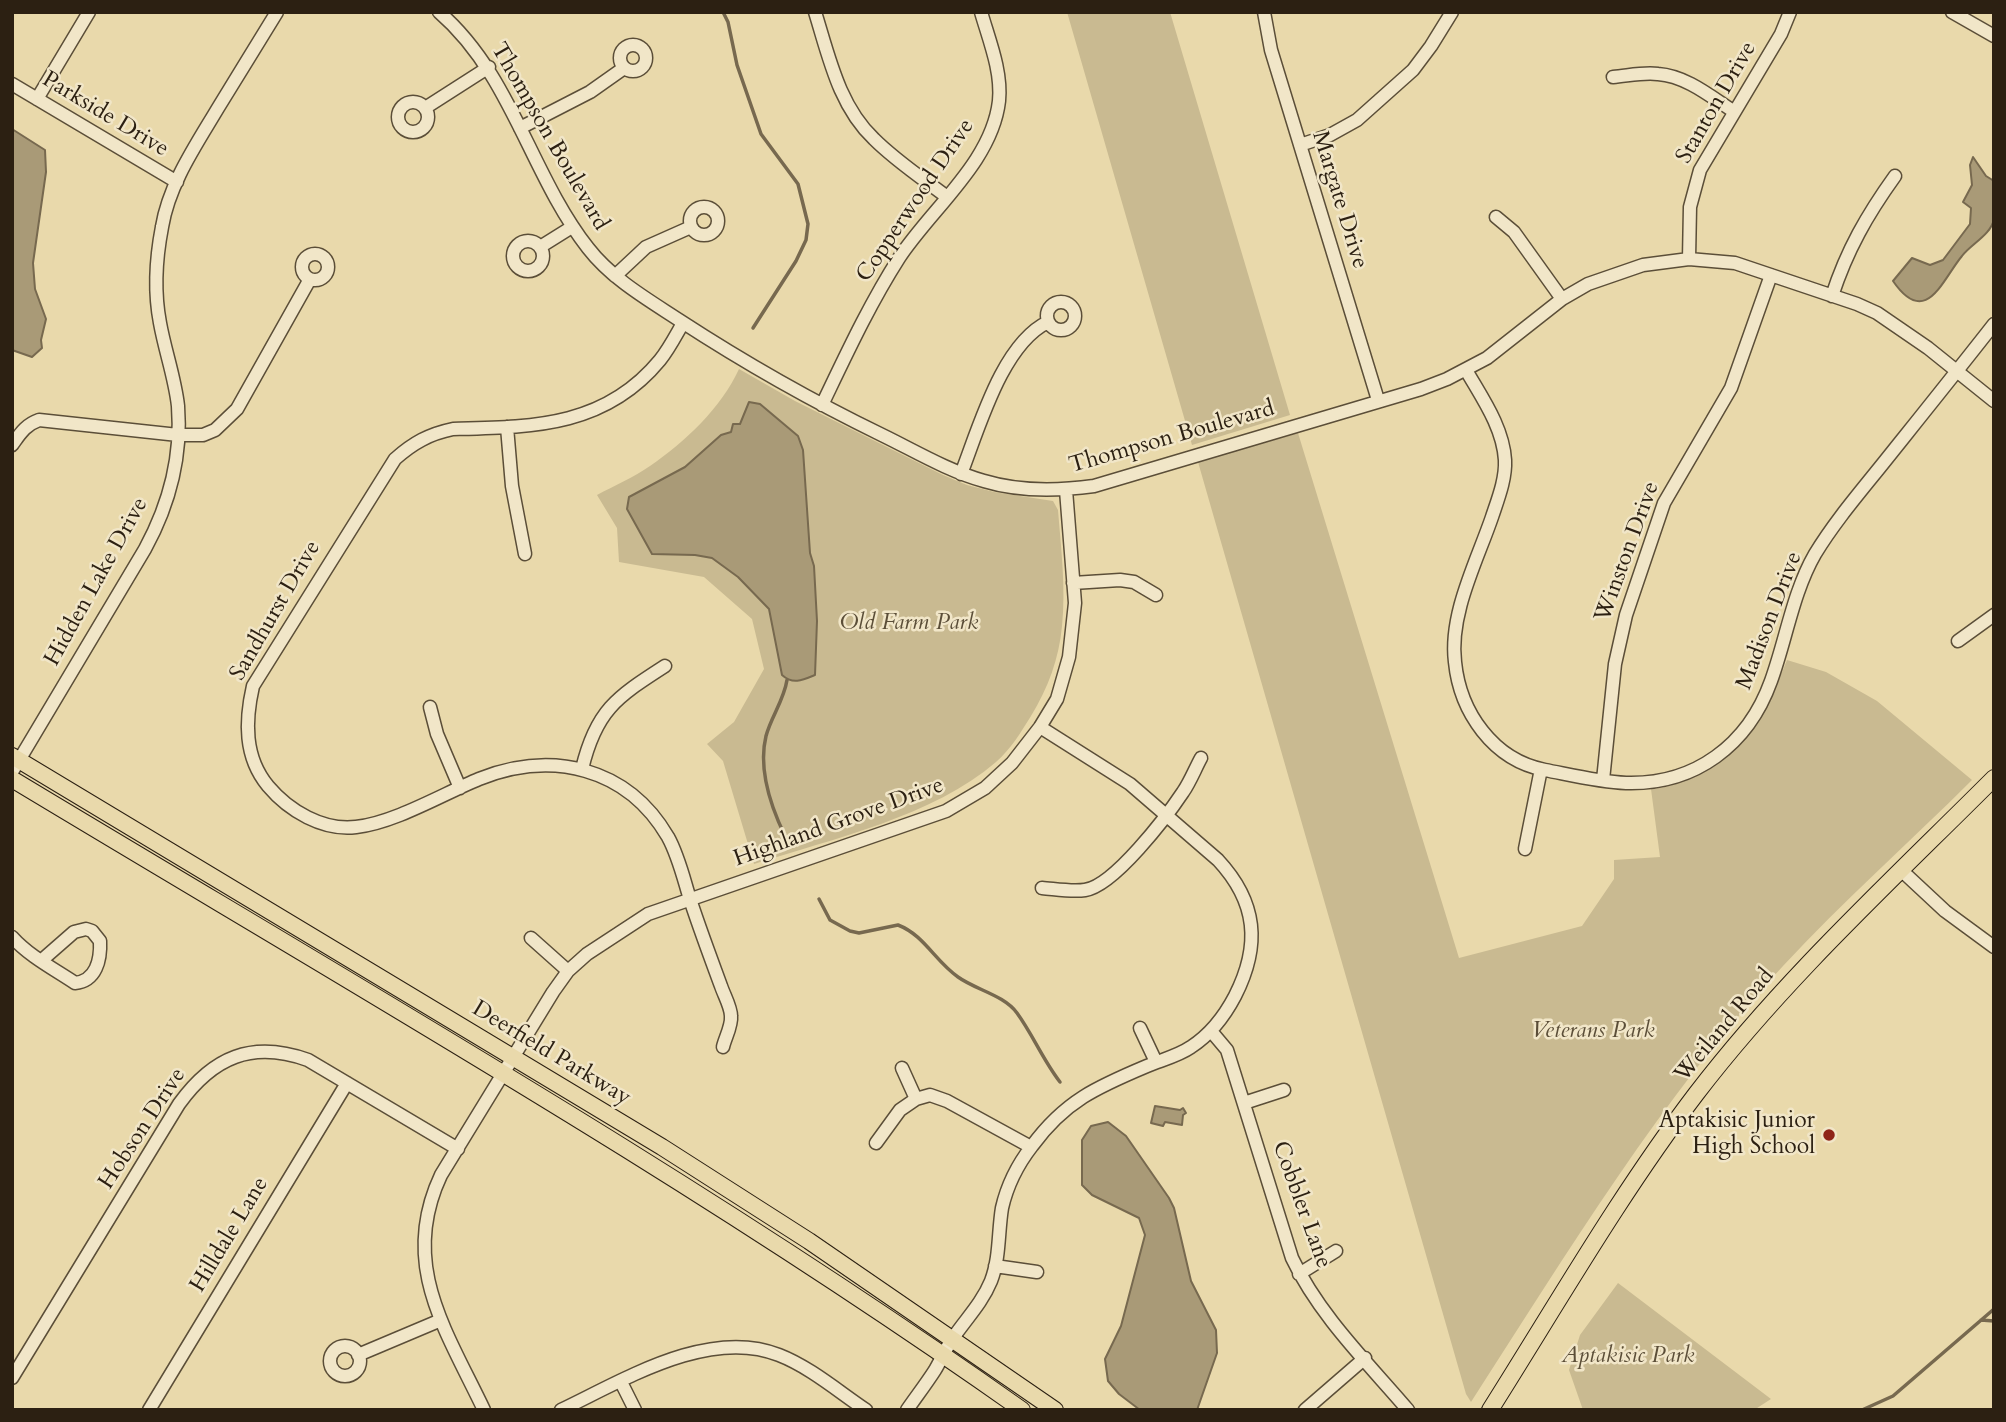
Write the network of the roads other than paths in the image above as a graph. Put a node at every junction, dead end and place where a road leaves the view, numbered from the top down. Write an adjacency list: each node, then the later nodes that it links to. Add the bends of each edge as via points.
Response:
1 (89, 12): 15 (street)
2 (277, 12): 21 (street, Hidden Lake Drive, via 187,158)
3 (815, 12): 22 (street, via 836,79 859,122 873,139)
4 (981, 12): 22 (street, Copperwood Drive, via 996,64 999,103 982,149)
5 (1264, 12): 19 (street, Margate Drive)
6 (1452, 12): 19 (street, via 1413,70 1357,120)
7 (1790, 12): 17 (street, Stanton Drive)
8 (1952, 12): 10 (street)
9 (447, 15): 11 (street, Thompson Boulevard)
10 (1994, 36)
11 (489, 67): 16 (street); 18 (street, Thompson Boulevard)
12 (624, 68): 18 (street, via 590,92)
13 (1612, 77): 17 (street, via 1670,76)
14 (12, 84): 15 (street, Parkside Drive)
15 (37, 99): 21 (street, Parkside Drive)
16 (425, 108)
17 (1733, 111): 27 (street, Stanton Drive, via 1694,188)
18 (520, 128): 24 (street, Thompson Boulevard)
19 (1300, 145): 38 (street, Margate Drive)
20 (1895, 176): 31 (street, via 1858,230)
21 (177, 182): 42 (street, Hidden Lake Drive, via 162,225 157,299 178,404)
22 (947, 197): 40 (street, Copperwood Drive, via 901,255)
23 (1496, 217): 32 (street, via 1514,232)
24 (572, 227): 26 (street); 29 (street, Thompson Boulevard)
25 (691, 227): 29 (street, via 646,247)
26 (540, 247)
27 (1689, 259): 28 (street, Thompson Boulevard, via 1735,263); 32 (street, Thompson Boulevard, via 1622,270)
28 (1771, 275): 31 (street, Thompson Boulevard); 60 (street, Winston Drive, via 1731,388 1664,503 1626,615 1615,664)
29 (615, 276): 34 (street, Thompson Boulevard)
30 (310, 279): 42 (street, via 237,410 203,436)
31 (1832, 296): 37 (street, Thompson Boulevard, via 1877,313)
32 (1562, 299): 36 (street, Thompson Boulevard)
33 (1048, 322): 44 (street, via 1031,332 1003,374)
34 (683, 323): 40 (street, Thompson Boulevard); 41 (street, Sandhurst Drive, via 661,359 615,401 570,420)
35 (1994, 324): 37 (street, Madison Drive)
36 (1466, 370): 38 (street, Thompson Boulevard); 57 (street, Madison Drive, via 1492,415 1505,460 1499,497 1455,625 1458,679 1485,735 1511,756)
37 (1957, 372): 39 (street, Thompson Boulevard); 60 (street, Madison Drive, via 1842,515 1815,556 1763,700 1735,741 1713,761 1671,779)
38 (1378, 400): 45 (street, Thompson Boulevard, via 1094,486)
39 (1994, 401)
40 (822, 405): 44 (street, Thompson Boulevard)
41 (506, 427): 46 (street); 61 (street, Sandhurst Drive, via 453,429 425,436 395,459 261,670 248,712 247,742 265,782 290,807 318,822 347,828 375,823)
42 (178, 435): 43 (street, via 39,421 22,431); 55 (street, Hidden Lake Drive, via 174,472 155,530)
43 (12, 445)
44 (961, 474): 45 (street, Thompson Boulevard, via 1003,486)
45 (1066, 490): 47 (street, Highland Grove Drive)
46 (525, 554)
47 (1073, 583): 48 (street, via 1134,582); 53 (street, Highland Grove Drive, via 1069,657 1057,698)
48 (1156, 595)
49 (1994, 615): 50 (street)
50 (1958, 641)
51 (665, 666): 56 (street, via 607,709 588,744)
52 (430, 707): 61 (street)
53 (1040, 727): 62 (street, via 1130,784); 66 (street, Highland Grove Drive, via 1024,750 985,788 946,811)
54 (1200, 758): 62 (street, via 1184,792)
55 (15, 763): 75 (main road, Deerfield Parkway)
56 (582, 769): 61 (street, Sandhurst Drive, via 555,764 509,768); 66 (street, Sandhurst Drive, via 620,786 658,822 678,859)
57 (1541, 769): 60 (street, Madison Drive); 63 (street)
58 (1994, 778): 64 (main road, Weiland Road)
59 (12, 779): 78 (main road, Deerfield Parkway)
60 (1603, 780)
61 (460, 788)
62 (1165, 815): 65 (street, via 1132,857 1098,885 1085,890); 73 (street, via 1229,873 1250,920 1248,966 1229,1009)
63 (1525, 849)
64 (1901, 870): 69 (street, via 1945,911); 107 (main road, Weiland Road, via 1794,978 1696,1094)
65 (1042, 888)
66 (690, 898): 71 (street, Highland Grove Drive, via 627,926); 74 (street, Sandhurst Drive, via 731,1016)
67 (12, 937): 70 (street)
68 (531, 938): 71 (street)
69 (1994, 947)
70 (42, 960): 70 (street, via 75,983 86,981 95,970 100,941 86,929 74,932)
71 (568, 971): 75 (street, Highland Grove Drive)
72 (1140, 1028): 76 (street)
73 (1211, 1031): 76 (street, via 1188,1049); 82 (street, Cobbler Lane, via 1227,1050)
74 (723, 1047)
75 (511, 1057): 78 (street, Highland Grove Drive); 91 (main road, Deerfield Parkway, via 663,1147)
76 (1156, 1062): 84 (street, via 1079,1099 1061,1112)
77 (902, 1068): 81 (street)
78 (501, 1073): 85 (street, Highland Grove Drive); 92 (main road, Deerfield Parkway, via 758,1231)
79 (347, 1083): 85 (street, Hobson Drive); 95 (street, Hobson Drive, via 293,1054 261,1050 232,1057 206,1071 179,1104); 97 (street, Hilldale Lane)
80 (1284, 1090): 82 (street)
81 (916, 1099): 83 (street, via 900,1110); 84 (street, via 930,1095 947,1101)
82 (1244, 1103): 89 (street, Cobbler Lane)
83 (876, 1143)
84 (1031, 1147): 87 (street, via 1008,1188)
85 (458, 1149): 90 (street, Highland Grove Drive, via 441,1175 426,1215 425,1270)
86 (1336, 1251): 89 (street)
87 (995, 1266): 88 (street); 91 (street, via 984,1295)
88 (1037, 1272)
89 (1299, 1274): 94 (street, Cobbler Lane)
90 (441, 1320): 93 (street); 98 (street, Highland Grove Drive)
91 (953, 1337): 92 (street); 104 (main road, Deerfield Parkway)
92 (943, 1355): 102 (street); 103 (main road, Deerfield Parkway)
93 (358, 1356)
94 (1365, 1358): 105 (street); 106 (street, Cobbler Lane)
95 (12, 1378)
96 (621, 1381): 99 (street); 100 (street); 101 (street, via 689,1353 722,1346 750,1347 793,1361)
97 (149, 1410)
98 (484, 1410)
99 (561, 1410)
100 (635, 1410)
101 (866, 1410)
102 (908, 1410)
103 (1022, 1410)
104 (1055, 1410)
105 (1305, 1410)
106 (1408, 1410)
107 (1490, 1410)

